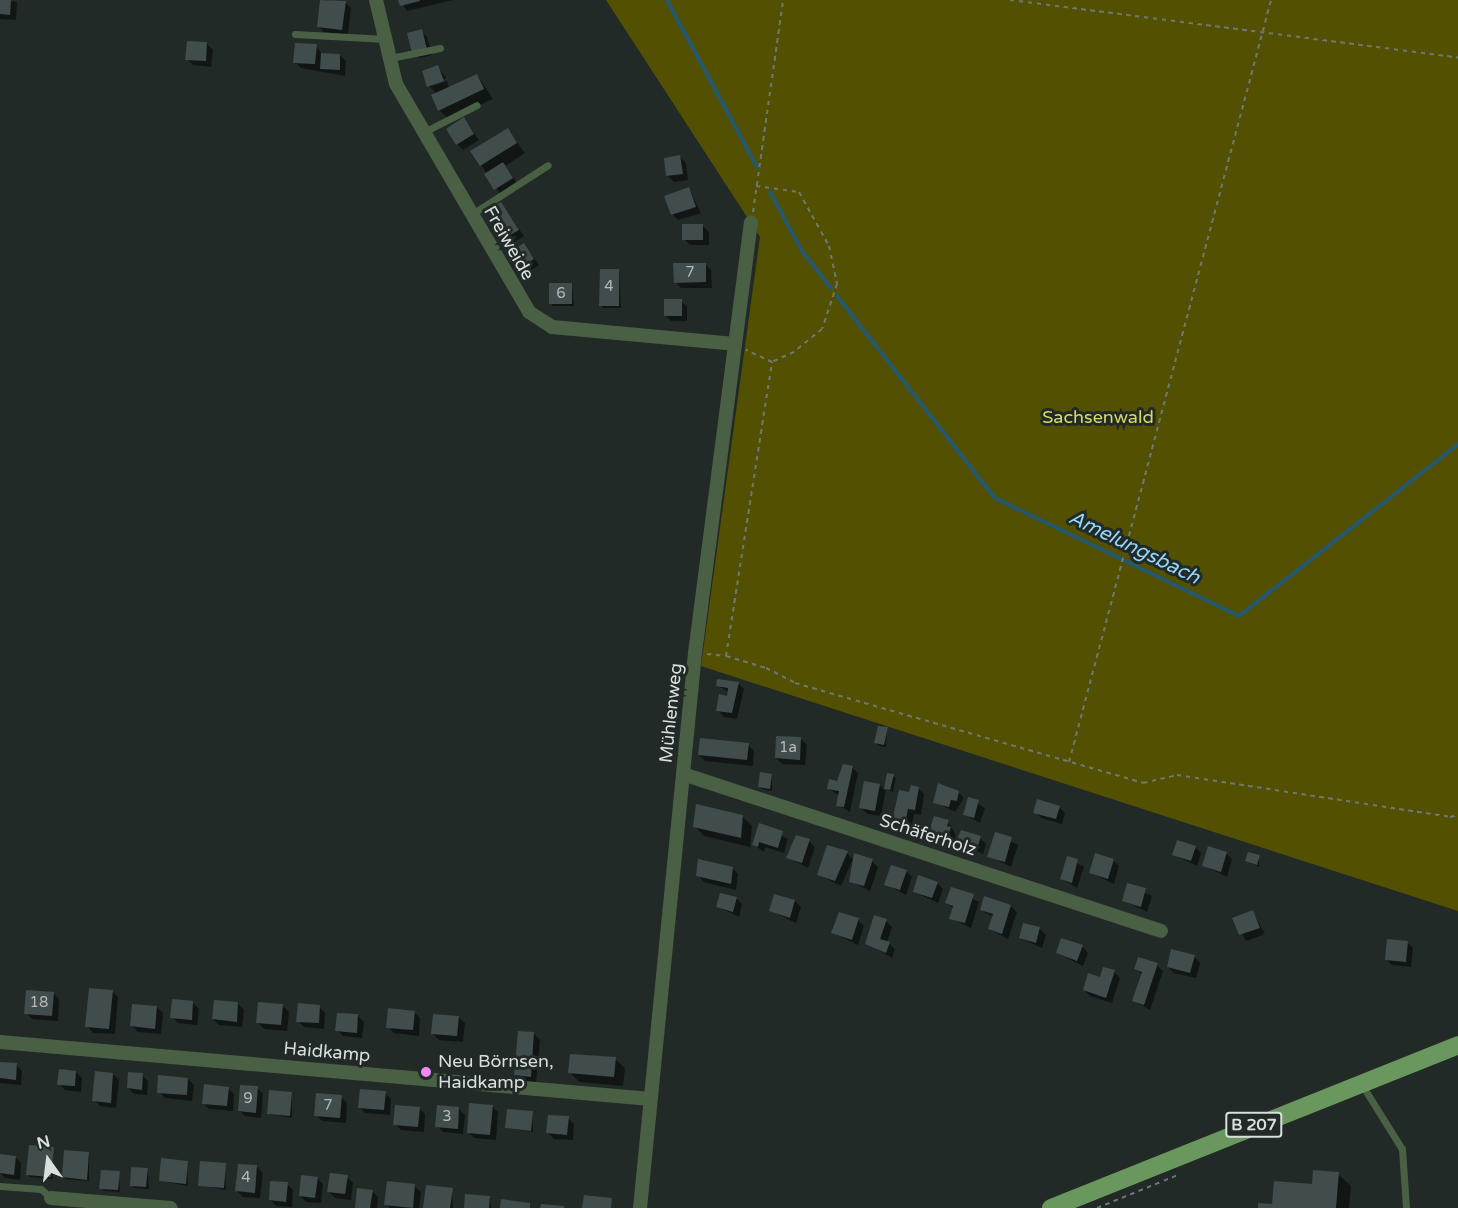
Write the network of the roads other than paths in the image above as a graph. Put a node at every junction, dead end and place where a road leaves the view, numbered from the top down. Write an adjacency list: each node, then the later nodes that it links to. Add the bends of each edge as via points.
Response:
1 (376, 0): 3 (street, Freiweide)
2 (295, 34): 3 (lane)
3 (386, 39): 5 (street, Freiweide)
4 (440, 48): 5 (lane)
5 (390, 58): 7 (street, Freiweide, via 396,84)
6 (477, 105): 7 (lane)
7 (424, 132): 9 (street, Freiweide)
8 (549, 165): 9 (lane)
9 (472, 214): 11 (street, Freiweide, via 529,312 552,327)
10 (751, 223): 11 (street, Mühlenweg)
11 (734, 344): 12 (street, Mühlenweg)
12 (683, 774): 13 (street, Schäferholz); 17 (street, Mühlenweg)
13 (1161, 931)
14 (0, 1042): 17 (street, Haidkamp)
15 (1458, 1045): 16 (main road, B 207)
16 (1361, 1083): 22 (main road, B 207); 23 (lane, via 1402,1149)
17 (651, 1099): 21 (street, Mühlenweg)
18 (0, 1186): 19 (lane, via 41,1189)
19 (51, 1198): 20 (street)
20 (171, 1208)
21 (640, 1208)
22 (1051, 1208)
23 (1406, 1208)

